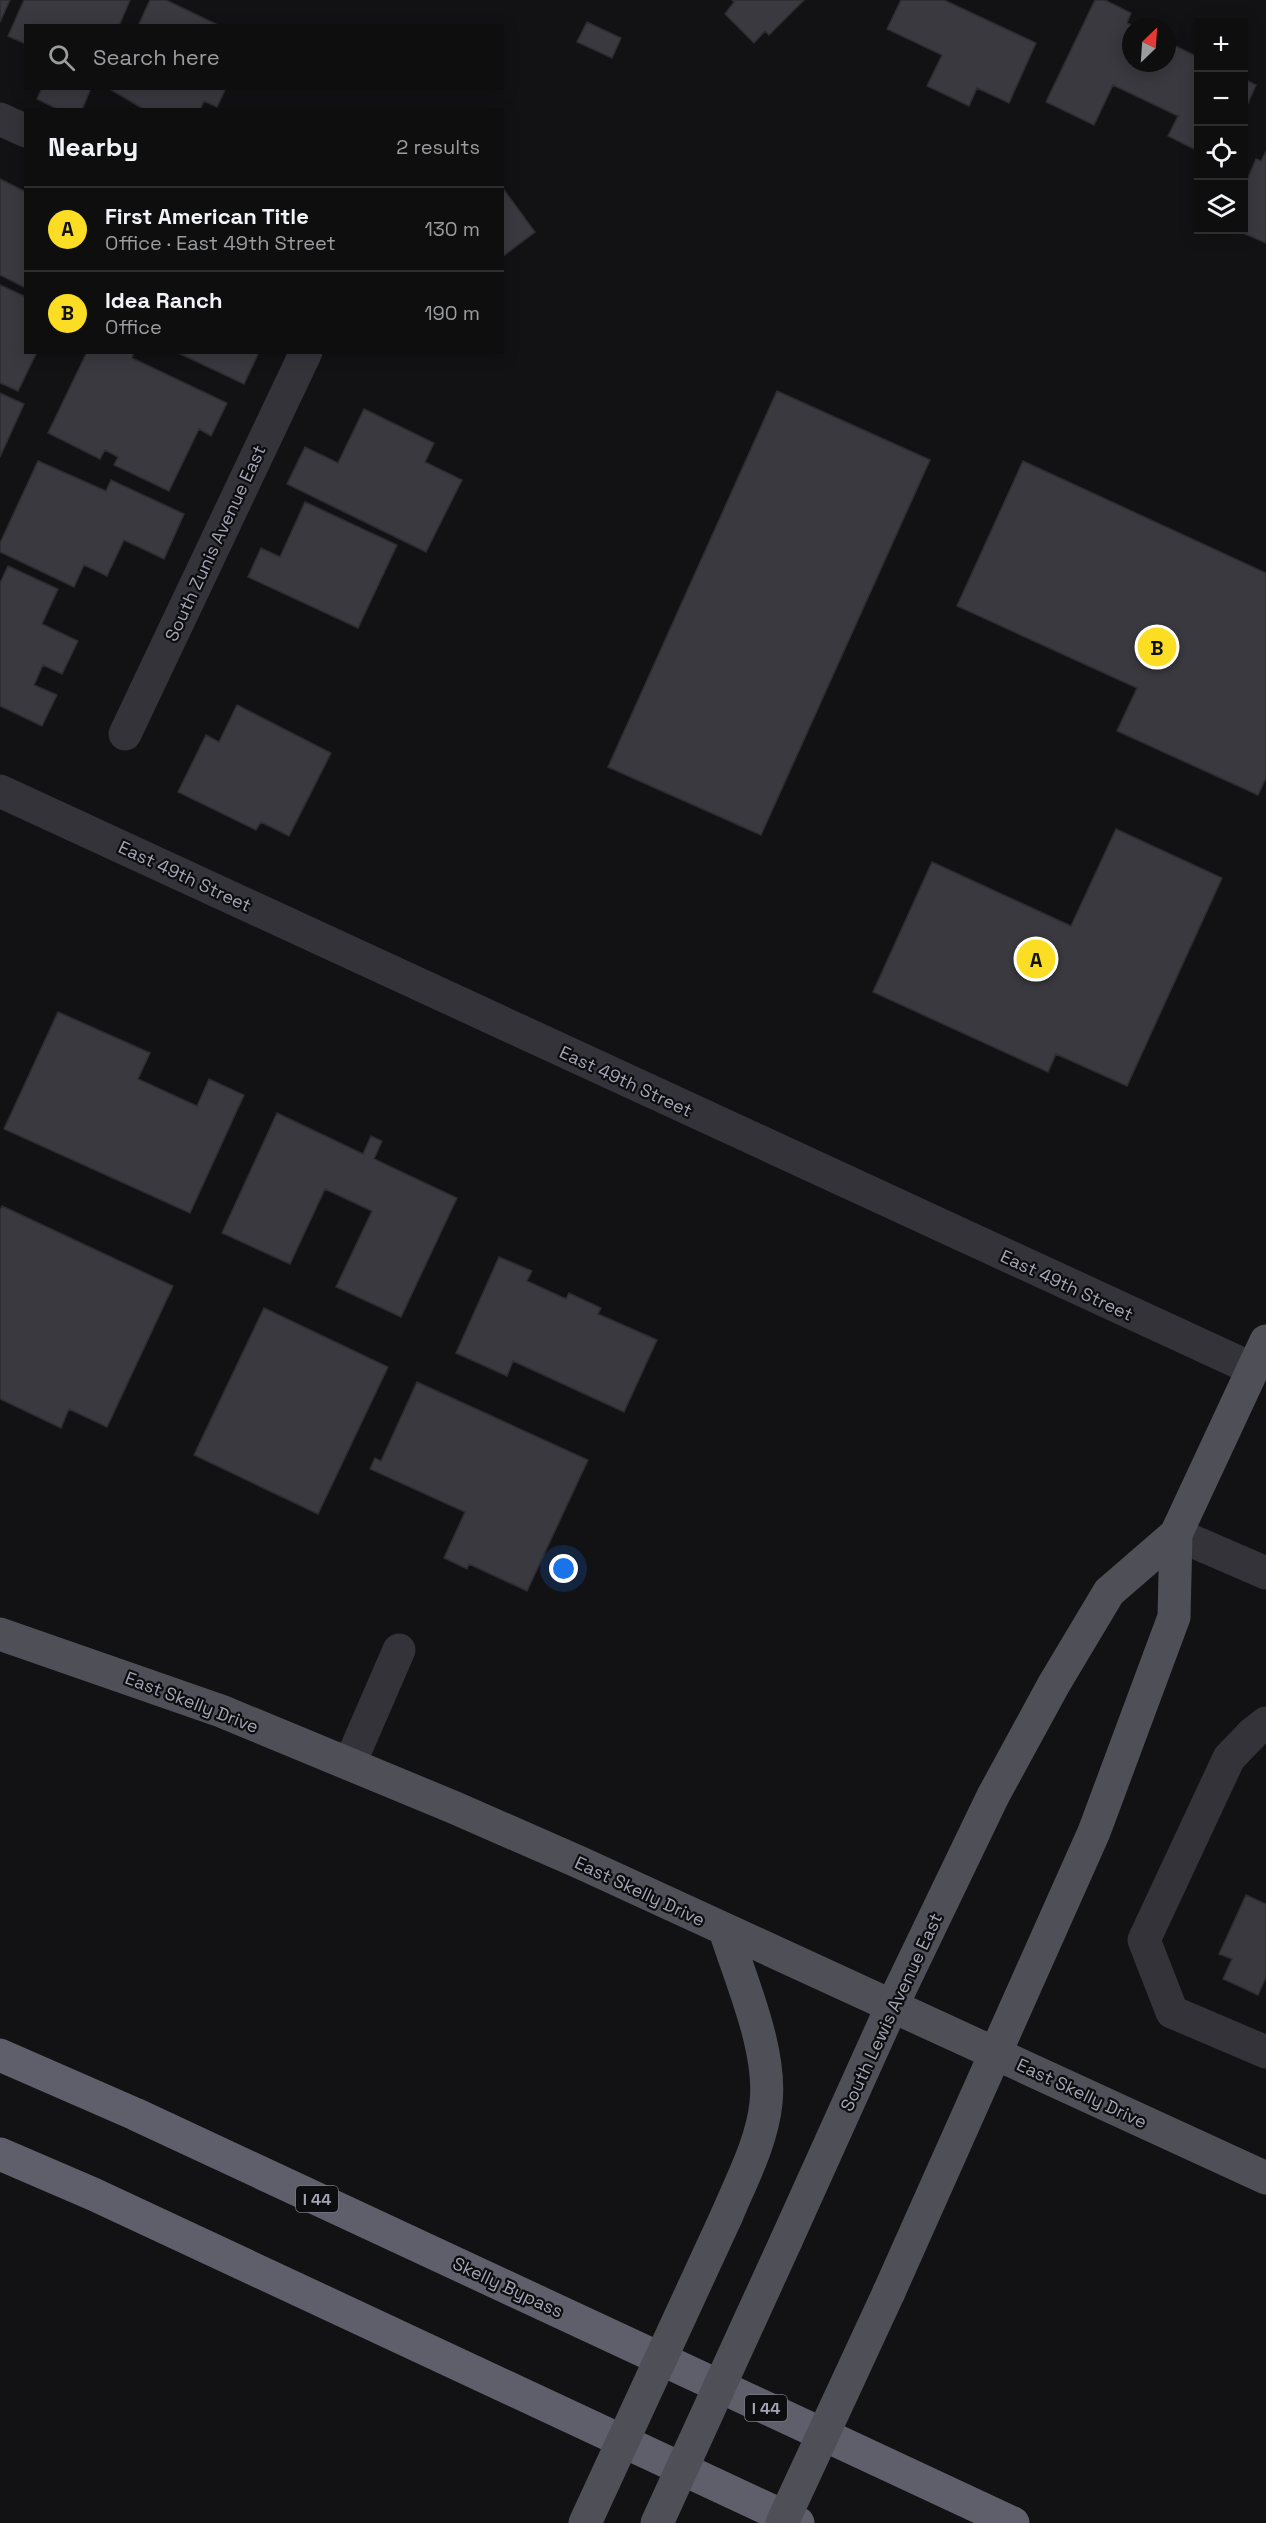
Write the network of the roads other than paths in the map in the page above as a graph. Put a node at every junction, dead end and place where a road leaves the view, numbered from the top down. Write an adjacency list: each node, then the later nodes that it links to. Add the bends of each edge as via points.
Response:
1 (0, 119): 2 (street)
2 (24, 130)
3 (305, 354): 4 (street, South Zunis Avenue East)
4 (125, 734)
5 (0, 791): 6 (street, East 49th Street)
6 (1259, 1355): 7 (main road, South Lewis Avenue East)
7 (1176, 1534): 8 (street); 14 (main road, South Lewis Avenue East, via 1109,1592 993,1796); 15 (main road, South Lewis Avenue East, via 1174,1617 1094,1832)
8 (1266, 1573)
9 (0, 1634): 12 (main road, East Skelly Drive, via 221,1711)
10 (399, 1650): 12 (street)
11 (1266, 1723): 16 (street, via 1229,1758 1144,1940 1172,2013)
12 (350, 1764): 13 (main road, East Skelly Drive)
13 (725, 1930): 14 (main road, East Skelly Drive); 20 (main road, bridge, via 766,2067 766,2103 759,2139)
14 (892, 2006): 15 (main road, East Skelly Drive); 21 (main road, South Lewis Avenue East, bridge)
15 (994, 2052): 19 (main road, East Skelly Drive); 22 (main road, South Lewis Avenue East, bridge)
16 (1266, 2052)
17 (0, 2055): 24 (highway, Skelly Bypass / I 44, via 135,2114)
18 (0, 2154): 23 (highway)
19 (1266, 2178)
20 (585, 2523)
21 (657, 2523)
22 (782, 2523)
23 (798, 2523)
24 (1013, 2523)

